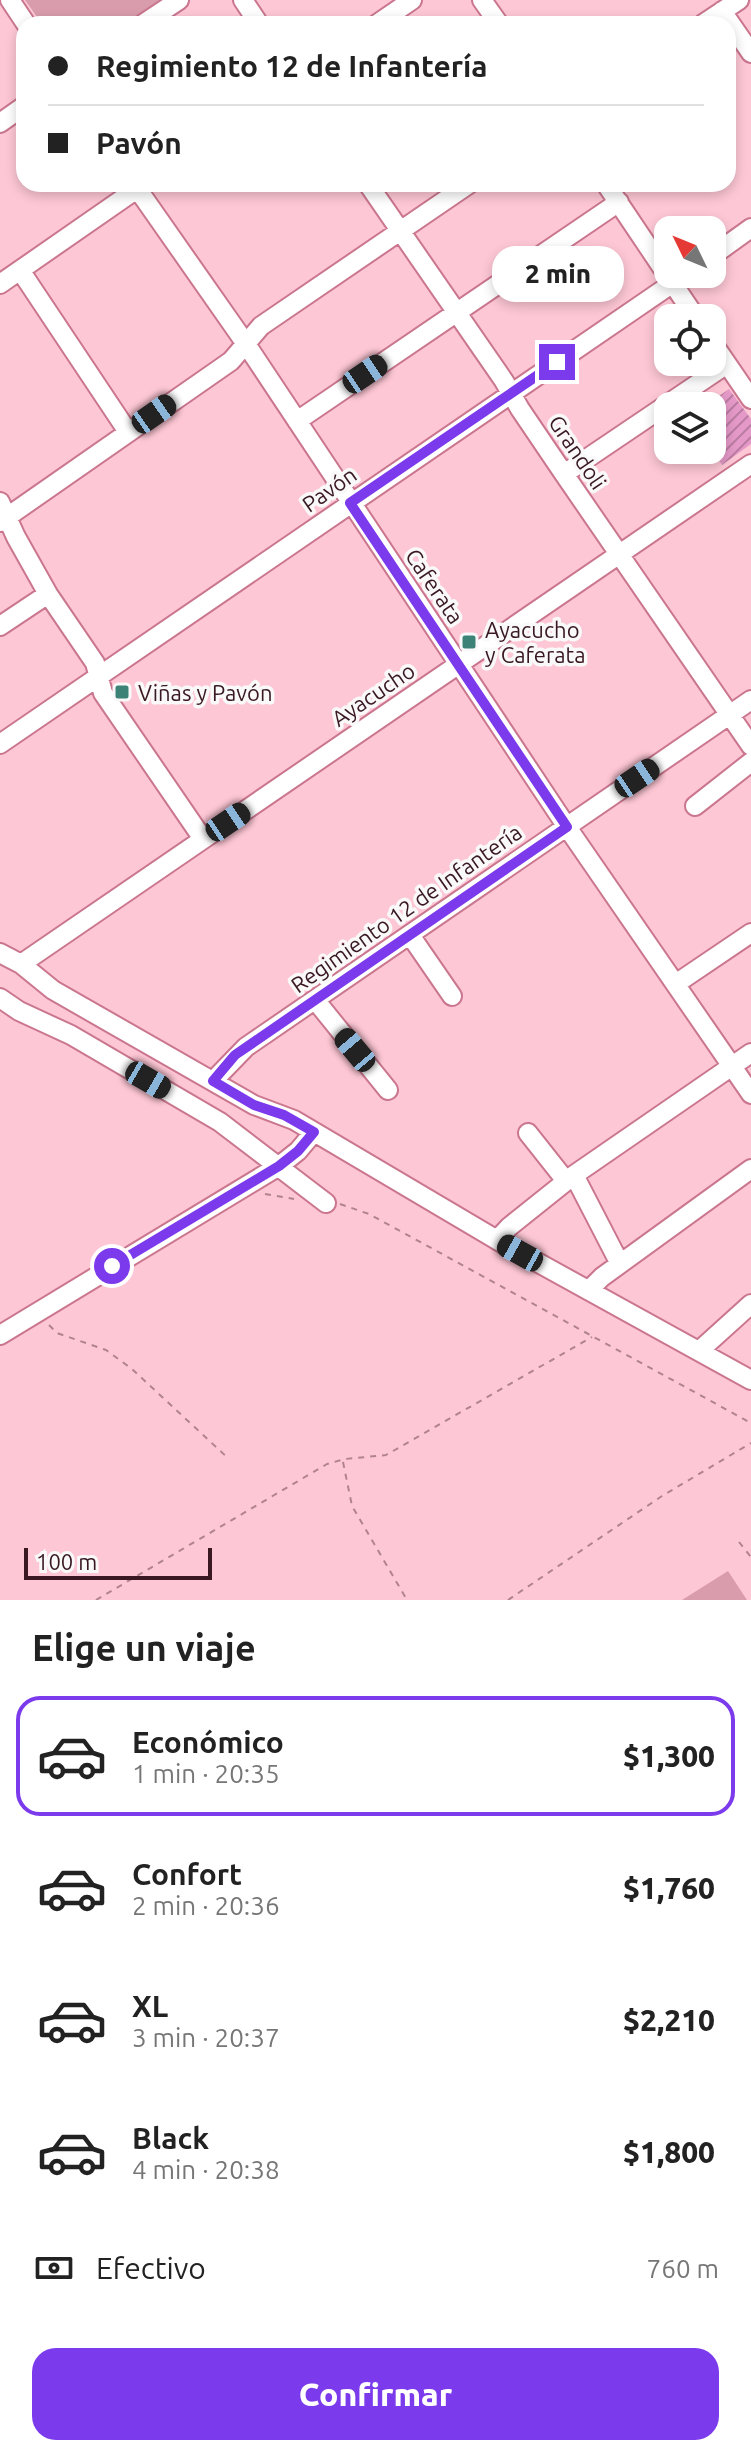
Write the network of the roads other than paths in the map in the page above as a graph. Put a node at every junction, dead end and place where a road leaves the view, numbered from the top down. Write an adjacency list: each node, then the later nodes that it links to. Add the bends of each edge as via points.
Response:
1 (179, 0): 5 (street)
2 (412, 0): 6 (street)
3 (739, 0): 4 (street)
4 (722, 11): 7 (street); 8 (street)
5 (155, 16)
6 (389, 16)
7 (715, 16)
8 (725, 16)
9 (736, 31): 10 (street)
10 (751, 53)
11 (130, 192): 21 (street)
12 (143, 192): 25 (street, Caferata)
13 (373, 192): 18 (street, Grandoli)
14 (457, 192): 18 (street)
15 (612, 192): 16 (street)
16 (619, 202): 20 (street); 24 (street)
17 (751, 228): 19 (street)
18 (400, 231): 24 (street, Grandoli); 25 (street, via 261,326)
19 (726, 246)
20 (654, 247)
21 (20, 270): 22 (street); 30 (street)
22 (0, 284)
23 (666, 288): 27 (street, Pavón)
24 (457, 312): 27 (street, Grandoli); 29 (street)
25 (246, 344): 29 (street, Caferata); 30 (street, via 231,361)
26 (727, 364): 28 (street); 32 (street)
27 (511, 394): 32 (street, Grandoli); 33 (street, Pavón)
28 (751, 399)
29 (297, 421): 33 (street, Caferata)
30 (128, 432): 34 (street)
31 (751, 464): 35 (street, Ayacucho)
32 (564, 474): 35 (street, Grandoli)
33 (350, 503): 38 (street, Caferata); 39 (street, Pavón)
34 (2, 513): 36 (street)
35 (620, 555): 38 (street, Ayacucho); 41 (street, Grandoli)
36 (48, 594): 37 (street); 39 (street, via 95,663)
37 (0, 626)
38 (459, 665): 46 (street, Caferata); 47 (street, Ayacucho)
39 (98, 678): 42 (street, Pavón); 47 (street)
40 (751, 700): 41 (street, Regimiento 12 de Infantería)
41 (730, 714): 43 (street, Grandoli); 46 (street, Regimiento 12 de Infantería)
42 (0, 744)
43 (751, 746)
44 (751, 762): 45 (street)
45 (695, 806)
46 (567, 827): 49 (street, Regimiento 12 de Infantería); 51 (street, Caferata)
47 (203, 839): 50 (street, Ayacucho)
48 (751, 933): 51 (street)
49 (410, 935): 52 (street); 54 (street, Regimiento 12 de Infantería)
50 (7, 961): 57 (street)
51 (677, 983): 56 (street, Caferata)
52 (452, 996)
53 (0, 998): 62 (street, via 210,1116)
54 (316, 1001): 57 (street, Regimiento 12 de Infantería, via 235,1055); 58 (street)
55 (751, 1053): 56 (street)
56 (732, 1066): 59 (street, Caferata); 64 (street)
57 (213, 1081): 60 (street)
58 (388, 1090)
59 (751, 1094)
60 (314, 1132): 62 (street); 66 (street)
61 (528, 1133): 64 (street)
62 (279, 1166): 65 (street); 70 (street)
63 (751, 1169): 67 (street)
64 (570, 1178): 66 (street); 67 (street)
65 (326, 1203)
66 (497, 1240): 68 (street)
67 (620, 1264): 68 (street)
68 (589, 1290): 71 (street)
69 (751, 1304): 71 (street)
70 (0, 1335)
71 (699, 1351): 72 (street)
72 (751, 1380)

